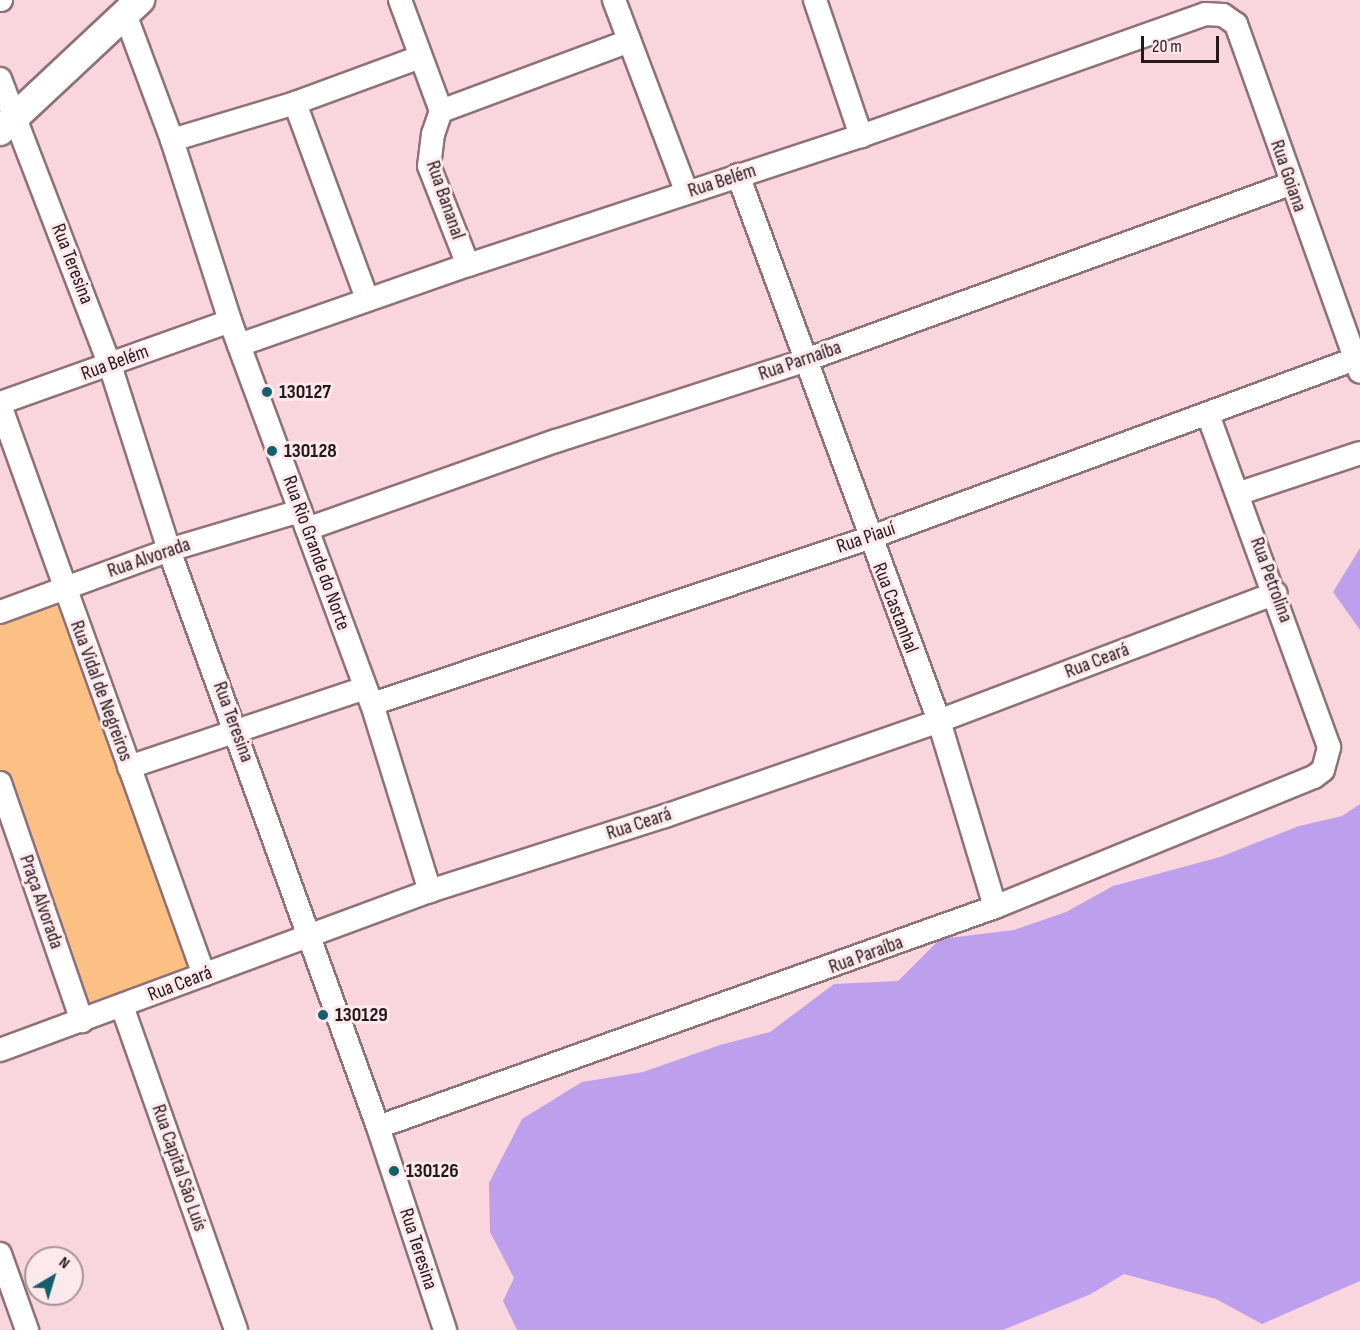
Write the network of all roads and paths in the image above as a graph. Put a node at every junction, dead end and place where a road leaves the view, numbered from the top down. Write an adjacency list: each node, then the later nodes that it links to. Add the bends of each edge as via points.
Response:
1 (400, 0): 7 (street)
2 (614, 0): 6 (street)
3 (814, 0): 12 (street)
4 (132, 7): 11 (street); 13 (street, Rua Rio Grande do Norte)
5 (1203, 7): 12 (street, Rua Belém); 15 (street, Rua Goiana, via 1236,24)
6 (629, 41): 10 (street); 16 (street)
7 (420, 57): 9 (street); 10 (street)
8 (0, 79): 11 (street, Rua Teresina)
9 (295, 103): 13 (street); 18 (street)
10 (441, 111): 17 (street, Rua Bananal, via 432,134 429,166)
11 (8, 124): 22 (street, Rua Teresina)
12 (861, 136): 14 (street, Rua Belém)
13 (172, 140): 19 (street, Rua Rio Grande do Norte)
14 (738, 175): 16 (street, Rua Belém); 21 (street, Rua Castanhal)
15 (1290, 184): 21 (street, Rua Parnaíba); 23 (street, Rua Goiana)
16 (687, 193): 17 (street, Rua Belém)
17 (468, 265): 18 (street, Rua Belém)
18 (367, 299): 20 (street, Rua Belém)
19 (230, 321): 20 (street, Rua Rio Grande do Norte); 22 (street, Rua Belém)
20 (239, 345): 28 (street, Rua Rio Grande do Norte)
21 (803, 361): 28 (street, Rua Parnaíba); 29 (street, Rua Castanhal)
22 (110, 365): 24 (street, Rua Belém); 30 (street, Rua Teresina)
23 (1358, 366): 25 (street, Rua Piauí)
24 (0, 404): 31 (street, Rua Vidal de Negreiros)
25 (1208, 415): 27 (street, Rua Petrolina); 29 (street, Rua Piauí)
26 (1360, 453): 27 (street)
27 (1240, 493): 32 (street, Rua Petrolina)
28 (304, 520): 30 (street, Rua Alvorada); 34 (street, Rua Rio Grande do Norte)
29 (869, 538): 34 (street, Rua Piauí); 35 (street, Rua Castanhal)
30 (169, 550): 31 (street, Rua Alvorada); 36 (street, Rua Teresina)
31 (64, 588): 33 (street, Rua Alvorada); 38 (street, Rua Vidal de Negreiros)
32 (1276, 592): 35 (street, Rua Ceará); 37 (street, Rua Petrolina)
33 (0, 612)
34 (369, 696): 36 (street, Rua Piauí); 41 (street, Rua Rio Grande do Norte)
35 (939, 721): 41 (street, Rua Ceará); 42 (street, Rua Castanhal)
36 (236, 730): 38 (street, Rua Piauí); 43 (street, Rua Teresina)
37 (1329, 747): 42 (street, Rua Paraíba, via 1328,761 1314,777)
38 (129, 767): 44 (street, Rua Vidal de Negreiros)
39 (0, 783): 40 (street, Praça Alvorada)
40 (4, 808): 46 (street, Praça Alvorada)
41 (430, 891): 43 (street, Rua Ceará)
42 (995, 907): 48 (street, Rua Paraíba)
43 (308, 936): 44 (street, Rua Ceará); 48 (street, Rua Teresina)
44 (204, 975): 45 (street, Rua Ceará)
45 (122, 1006): 46 (street, Rua Ceará); 51 (street, Rua Capital São Luís)
46 (82, 1022): 47 (street, Rua Ceará)
47 (0, 1050)
48 (378, 1127): 52 (street, Rua Teresina)
49 (0, 1254): 50 (street)
50 (27, 1330)
51 (236, 1330)
52 (445, 1330)

